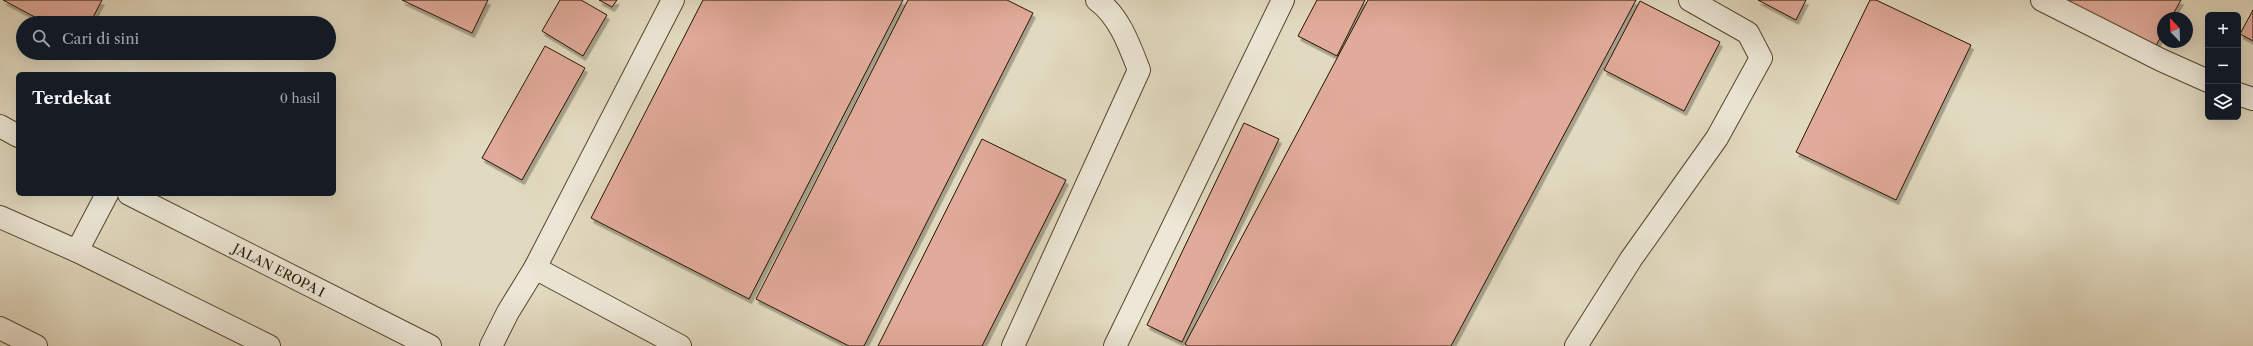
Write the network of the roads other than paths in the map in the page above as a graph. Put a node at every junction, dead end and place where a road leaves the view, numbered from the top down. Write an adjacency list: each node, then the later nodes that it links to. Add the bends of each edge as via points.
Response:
1 (673, 0): 15 (lane)
2 (1096, 0): 22 (lane, via 1109,9 1127,40 1139,70)
3 (1283, 0): 23 (lane)
4 (1690, 0): 24 (lane, via 1748,33 1762,58 1717,138 1632,259)
5 (2042, 0): 6 (lane)
6 (2205, 80)
7 (2241, 95): 8 (lane)
8 (2253, 99)
9 (0, 126): 10 (lane)
10 (16, 135)
11 (106, 196): 14 (lane)
12 (133, 196): 19 (lane, JALAN EROPA I)
13 (0, 217): 14 (lane)
14 (77, 251): 18 (lane)
15 (535, 268): 20 (lane); 21 (lane)
16 (0, 328): 17 (lane)
17 (29, 345)
18 (269, 346)
19 (430, 346)
20 (491, 346)
21 (680, 346)
22 (1013, 346)
23 (1115, 346)
24 (1576, 346)

